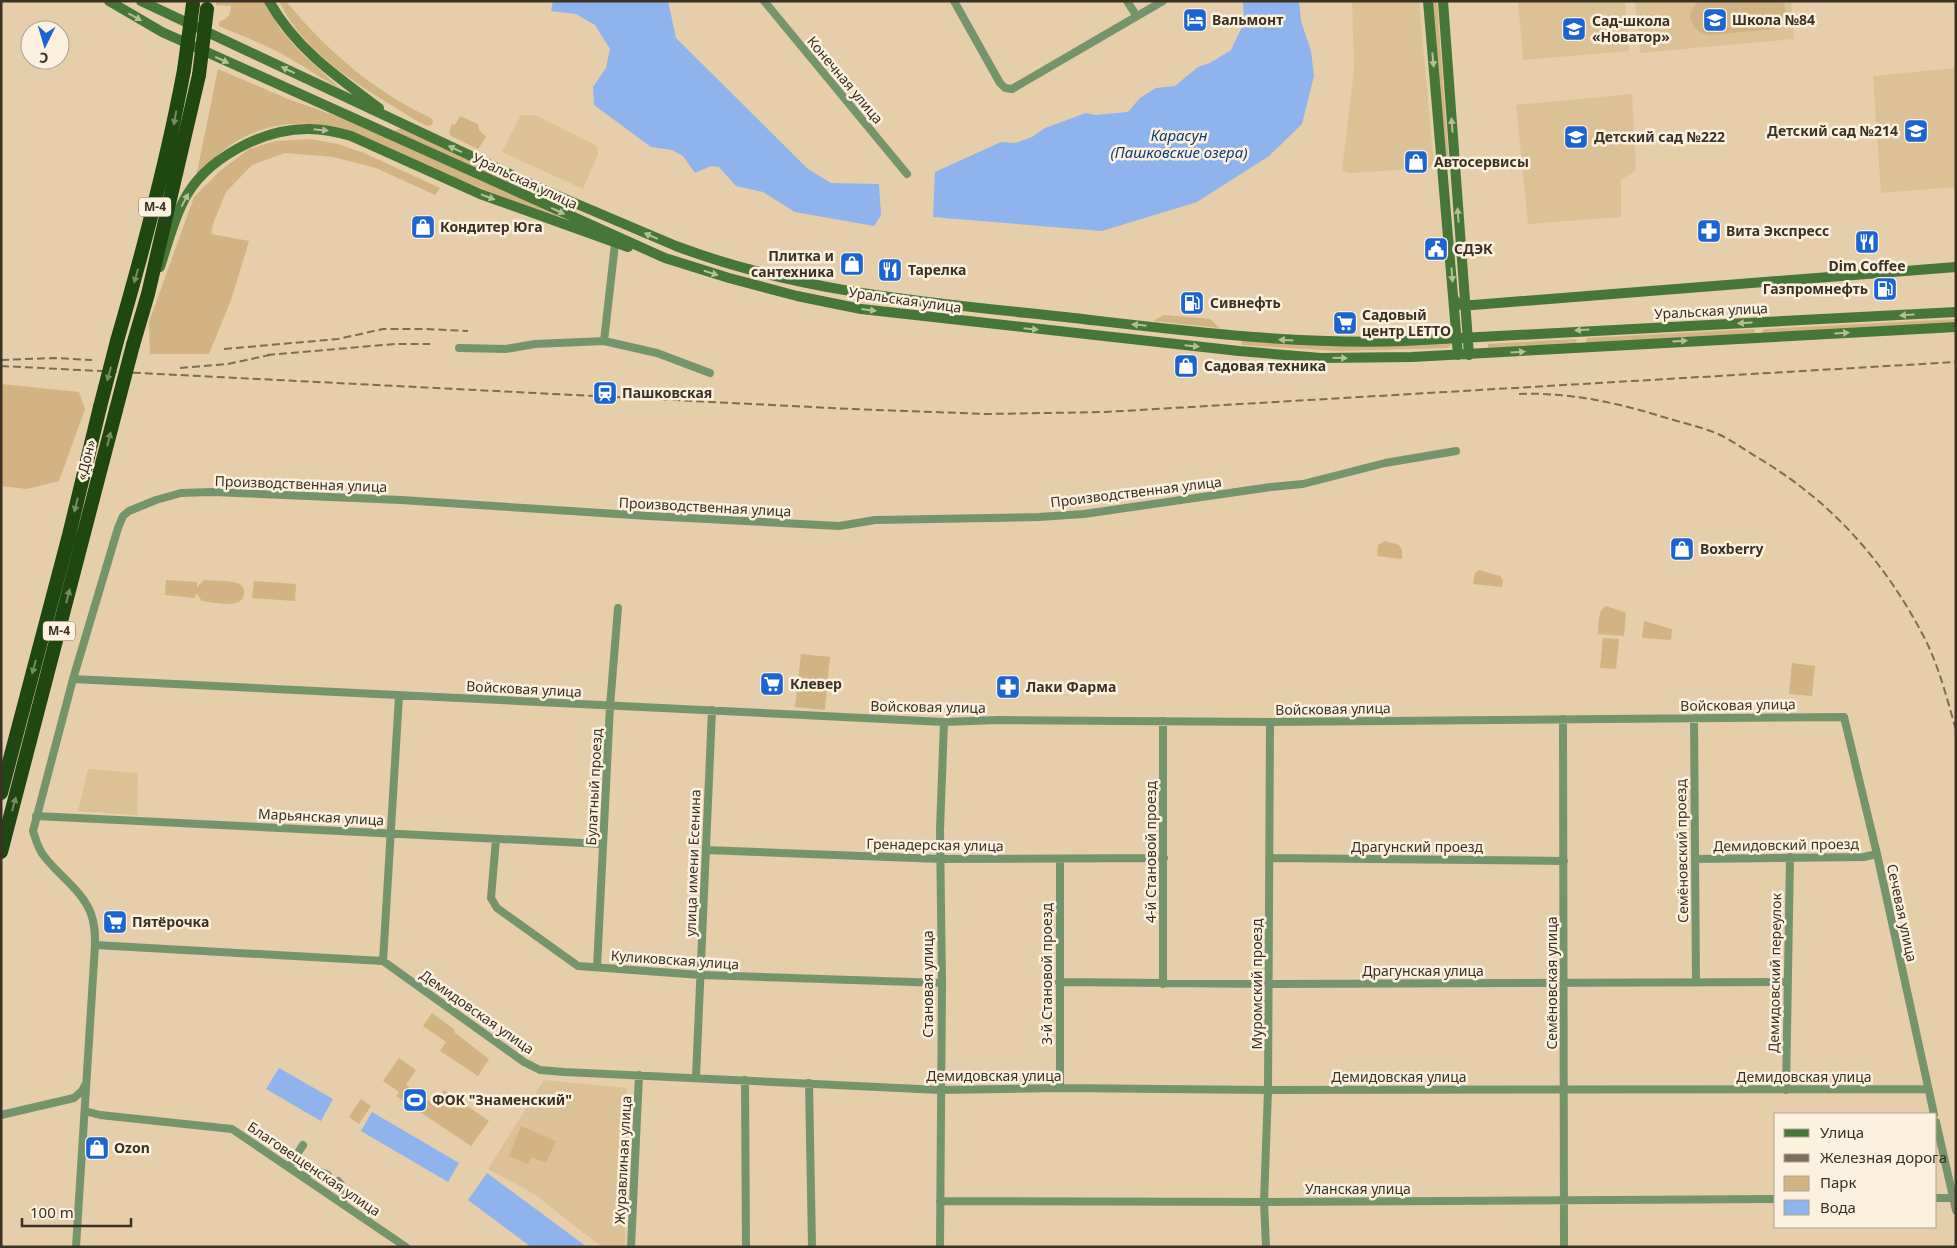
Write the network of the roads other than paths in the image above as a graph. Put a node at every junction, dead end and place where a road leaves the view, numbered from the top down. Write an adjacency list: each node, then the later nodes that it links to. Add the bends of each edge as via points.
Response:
1 (109, 1): 14 (main road, Уральская улица, one-way to 14, via 162,32)
2 (141, 1): 13 (main road, Уральская улица, one-way to 2)
3 (270, 1): 13 (main road, via 286,28 303,47 338,78)
4 (764, 1): 15 (street, Конечная улица)
5 (954, 1): 12 (street, via 1000,83 1012,89)
6 (1127, 1): 12 (street)
7 (1163, 1): 12 (street)
8 (1428, 1): 20 (main road, one-way to 20)
9 (1443, 1): 20 (main road, one-way to 9)
10 (193, 2): 44 (highway, «Дон» / М-4, one-way to 44, bridge, via 184,70 161,183)
11 (208, 5): 19 (highway, «Дон» / М-4, bridge, via 199,75)
12 (1136, 16)
13 (395, 120): 14 (main road, via 384,122); 23 (main road, Уральская улица, one-way to 13, via 902,299 787,279 676,246 537,187)
14 (387, 132): 17 (main road, Уральская улица, one-way to 17)
15 (907, 174)
16 (615, 244): 17 (main road); 19 (main road, one-way to 16, via 183,201 197,180 229,154 256,139 300,129 329,130 351,136 480,194); 26 (street)
17 (665, 258): 28 (main road, Уральская улица, one-way to 28, via 797,296 861,309)
18 (1956, 267): 20 (main road, Уральская улица)
19 (148, 294): 50 (highway, «Дон» / М-4, one-way to 19, bridge)
20 (1465, 304): 24 (main road); 25 (main road)
21 (1956, 312): 24 (main road, Уральская улица, one-way to 24)
22 (1956, 327): 30 (main road, Уральская улица, one-way to 22)
23 (1240, 336): 25 (main road, Уральская улица, one-way to 23, via 1328,342); 28 (street)
24 (1468, 336): 25 (main road, Уральская улица); 30 (main road)
25 (1457, 337): 29 (main road)
26 (604, 342): 27 (street, via 535,344 506,349); 31 (street, via 658,353)
27 (459, 348)
28 (1239, 351): 29 (main road, Уральская улица, one-way to 29, via 1357,359)
29 (1458, 355): 30 (main road, Уральская улица)
30 (1469, 355)
31 (710, 373)
32 (1456, 451): 34 (street, Производственная улица, via 1384,463 1303,484 1084,514 875,520 839,526 401,500 180,493 123,516)
33 (618, 608): 36 (street, Булатный проезд)
34 (73, 679): 35 (street, Войсковая улица); 45 (street)
35 (399, 696): 36 (street, Войсковая улица); 46 (street)
36 (610, 706): 37 (street, Войсковая улица); 48 (street, Булатный проезд)
37 (712, 710): 42 (street, Войсковая улица); 49 (street, улица имени Есенина)
38 (1844, 716): 39 (street, Войсковая улица); 51 (street, Сечевая улица)
39 (1694, 718): 40 (street, Войсковая улица); 57 (street, Семёновский проезд)
40 (1563, 719): 43 (street, Войсковая улица); 58 (street, Семёновская улица)
41 (1162, 721): 42 (street, Войсковая улица); 43 (street, Войсковая улица); 53 (street, 4-й Становой проезд)
42 (944, 722): 55 (street, Становая улица)
43 (1270, 722): 54 (street, Муромский проезд)
44 (1, 793)
45 (36, 816): 46 (street, Марьянская улица); 59 (street, via 33,832 37,846 81,896 90,912)
46 (392, 833): 47 (street, Марьянская улица); 60 (street)
47 (496, 839): 48 (street, Марьянская улица); 61 (street, Куликовская улица, via 491,898 497,908 578,966)
48 (604, 844): 61 (street, Булатный проезд)
49 (706, 850): 55 (street, Гренадерская улица); 62 (street, улица имени Есенина)
50 (1, 852)
51 (1877, 854): 52 (street, Демидовский проезд, via 1864,857); 80 (street, Сечевая улица)
52 (1790, 857): 57 (street, Демидовский проезд); 64 (street, Демидовский переулок)
53 (1164, 858): 56 (street, Гренадерская улица); 68 (street, 4-й Становой проезд)
54 (1269, 858): 58 (street, Драгунский проезд); 69 (street, Муромский проезд)
55 (940, 859): 56 (street, Гренадерская улица); 65 (street, Становая улица)
56 (1060, 859): 63 (street, 3-й Становой проезд)
57 (1695, 859): 67 (street, Семёновский проезд)
58 (1564, 861): 66 (street, Семёновская улица)
59 (95, 944): 60 (street); 73 (street)
60 (383, 961): 70 (street, Демидовская улица, via 524,1062 540,1070)
61 (597, 967): 62 (street, Куликовская улица)
62 (701, 975): 65 (street, Куликовская улица); 71 (street, улица имени Есенина)
63 (1059, 982): 68 (street, Драгунская улица); 75 (street, 3-й Становой проезд)
64 (1786, 982): 67 (street, Драгунская улица); 79 (street, Демидовский переулок)
65 (942, 983): 76 (street, Становая улица)
66 (1564, 983): 67 (street, Драгунская улица); 69 (street, Драгунская улица); 78 (street, Семёновская улица)
67 (1696, 983)
68 (1163, 984): 69 (street, Драгунская улица)
69 (1270, 984): 77 (street, Муромский проезд)
70 (639, 1075): 71 (street, Демидовская улица); 100 (street, Журавлиная улица)
71 (696, 1077): 72 (street, Демидовская улица)
72 (745, 1080): 74 (street, Демидовская улица); 101 (street)
73 (85, 1083): 81 (street); 83 (street, via 74,1098)
74 (809, 1083): 76 (street, Демидовская улица); 102 (street)
75 (1060, 1088): 76 (street, Демидовская улица); 77 (street, Демидовская улица)
76 (940, 1090): 94 (street, Становая улица)
77 (1268, 1090): 78 (street, Демидовская улица); 95 (street, Муромский проезд)
78 (1564, 1090): 79 (street, Демидовская улица); 93 (street, Семёновская улица)
79 (1786, 1090): 80 (street, Демидовская улица)
80 (1928, 1090): 82 (street, Сечевая улица)
81 (85, 1111): 86 (street, Благовещенская улица, via 232,1129); 98 (street)
82 (1934, 1113)
83 (1, 1115)
84 (1937, 1126): 91 (street)
85 (303, 1145): 86 (street)
86 (289, 1167): 88 (street, Благовещенская улица)
87 (328, 1175): 88 (street, via 320,1170)
88 (302, 1176): 96 (street, Благовещенская улица)
89 (338, 1180): 96 (street, via 345,1194)
90 (1937, 1198): 91 (street)
91 (1953, 1198): 97 (street)
92 (1774, 1199): 93 (street, Уланская улица)
93 (1563, 1200): 95 (street, Уланская улица); 105 (street, Семёновская улица)
94 (940, 1201): 95 (street, Уланская улица); 103 (street, Становая улица)
95 (1264, 1202): 104 (street, Муромский проезд)
96 (343, 1203): 99 (street, Благовещенская улица)
97 (1956, 1210)
98 (76, 1247)
99 (406, 1247)
100 (631, 1247)
101 (746, 1247)
102 (812, 1247)
103 (940, 1247)
104 (1266, 1247)
105 (1564, 1247)

